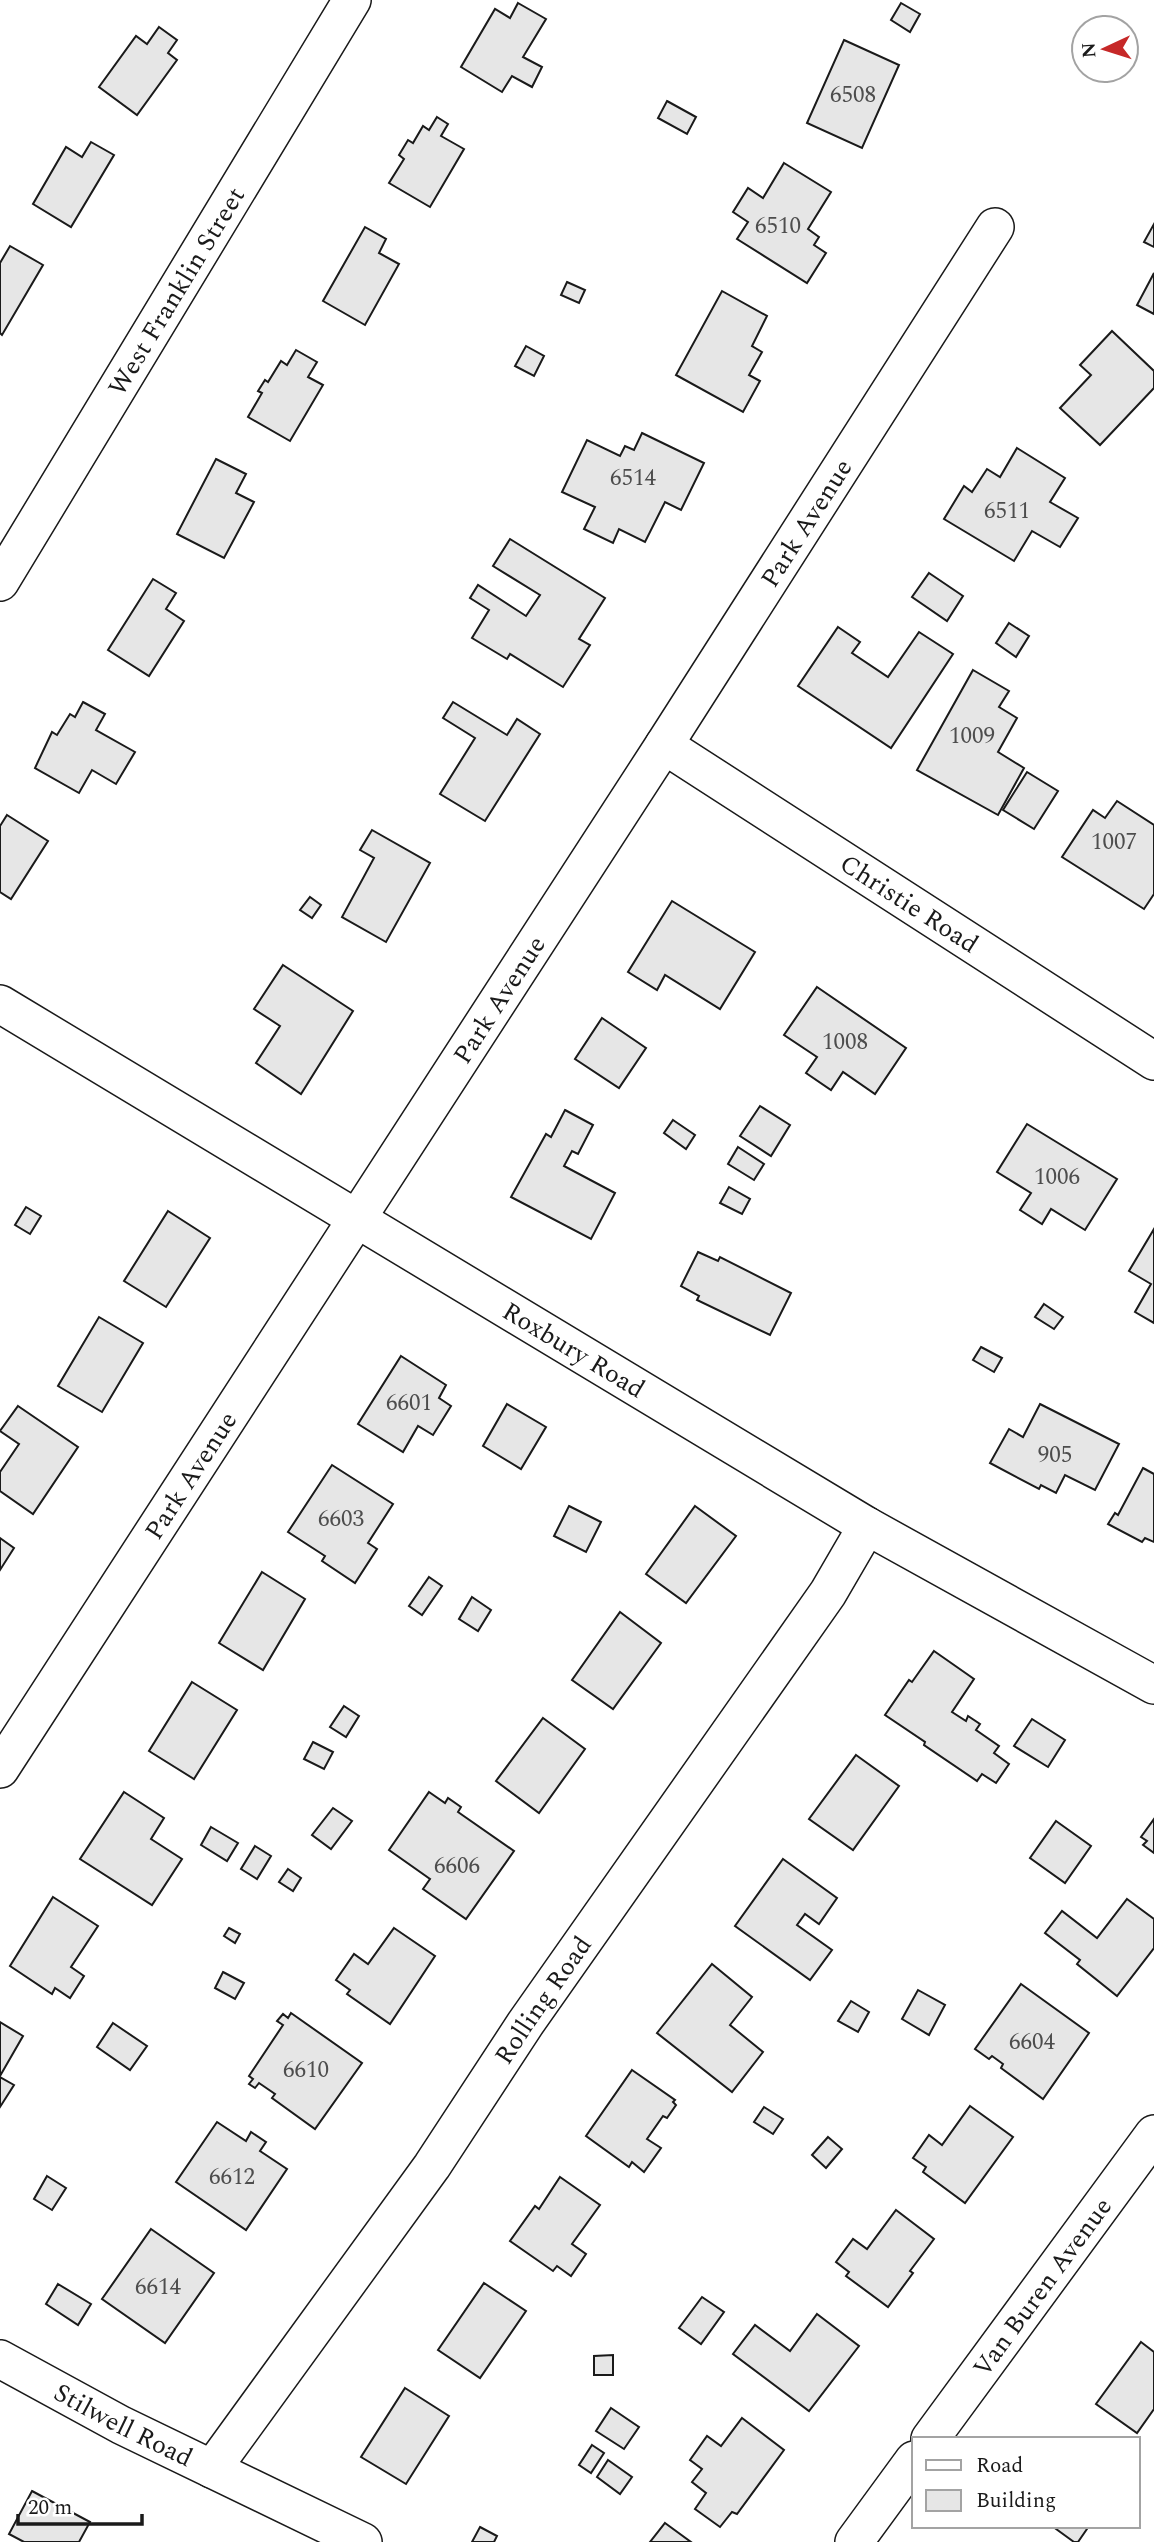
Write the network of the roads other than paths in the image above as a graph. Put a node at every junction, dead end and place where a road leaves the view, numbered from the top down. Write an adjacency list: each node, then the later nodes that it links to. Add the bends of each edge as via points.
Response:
1 (352, 0): 3 (street, West Franklin Street)
2 (995, 227): 4 (street, Park Avenue)
3 (0, 582)
4 (664, 745): 6 (street, Christie Road); 7 (street, Park Avenue)
5 (0, 1004): 7 (street, Roxbury Road)
6 (1154, 1061)
7 (358, 1219): 8 (street, Roxbury Road); 10 (street, Park Avenue)
8 (867, 1526): 9 (street, Roxbury Road); 15 (street, Rolling Road, via 828,1593 525,2024 432,2166)
9 (1154, 1685)
10 (0, 1769)
11 (1154, 2134): 13 (street, Van Buren Avenue)
12 (0, 2359): 15 (street, Stilwell Road)
13 (931, 2437)
14 (912, 2463): 17 (street)
15 (212, 2469): 16 (street, Stilwell Road)
16 (363, 2542)
17 (854, 2542)

